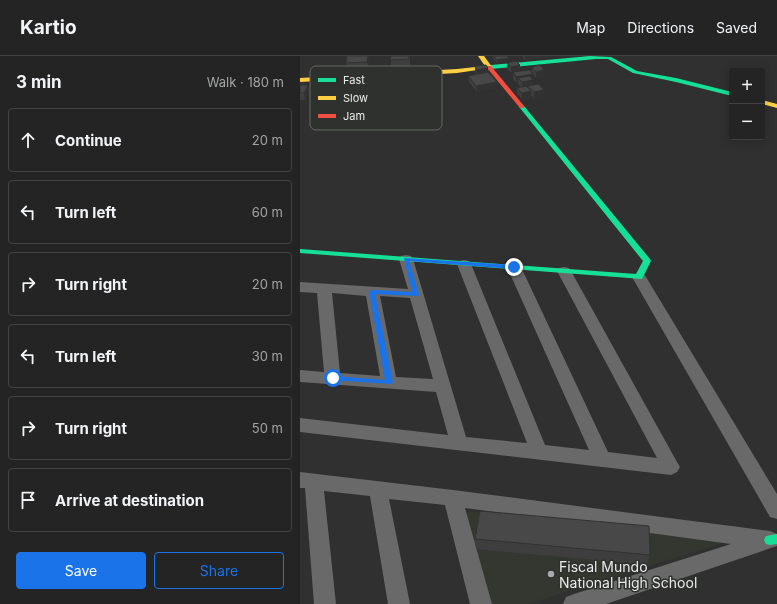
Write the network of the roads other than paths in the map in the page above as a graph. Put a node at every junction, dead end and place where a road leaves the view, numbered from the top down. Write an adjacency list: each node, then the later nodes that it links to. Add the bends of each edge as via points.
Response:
1 (481, 56): 2 (street)
2 (489, 67): 3 (street); 6 (street, via 609,58 635,72); 14 (street, via 647,261)
3 (442, 72)
4 (310, 79): 5 (street)
5 (300, 80)
6 (729, 93)
7 (765, 103): 8 (street)
8 (777, 106)
9 (300, 252): 10 (street)
10 (406, 259): 11 (street); 18 (street)
11 (464, 264): 12 (street); 25 (street)
12 (514, 267): 13 (street); 26 (street)
13 (564, 271): 14 (street); 26 (street, via 671,467)
14 (639, 277): 30 (street)
15 (300, 287): 16 (street)
16 (324, 289): 17 (street); 20 (street)
17 (372, 292): 18 (street); 21 (street)
18 (416, 294): 22 (street)
19 (300, 376): 20 (street)
20 (333, 378): 21 (street)
21 (389, 382): 22 (street)
22 (442, 386): 24 (street)
23 (300, 426): 24 (street)
24 (459, 443): 25 (street)
25 (539, 452): 26 (street)
26 (602, 459)
27 (307, 481): 28 (street); 32 (street)
28 (378, 489): 29 (street); 33 (street)
29 (453, 498): 31 (street); 34 (street)
30 (777, 511)
31 (774, 540): 35 (street)
32 (325, 604)
33 (400, 604)
34 (481, 604)
35 (574, 604)

